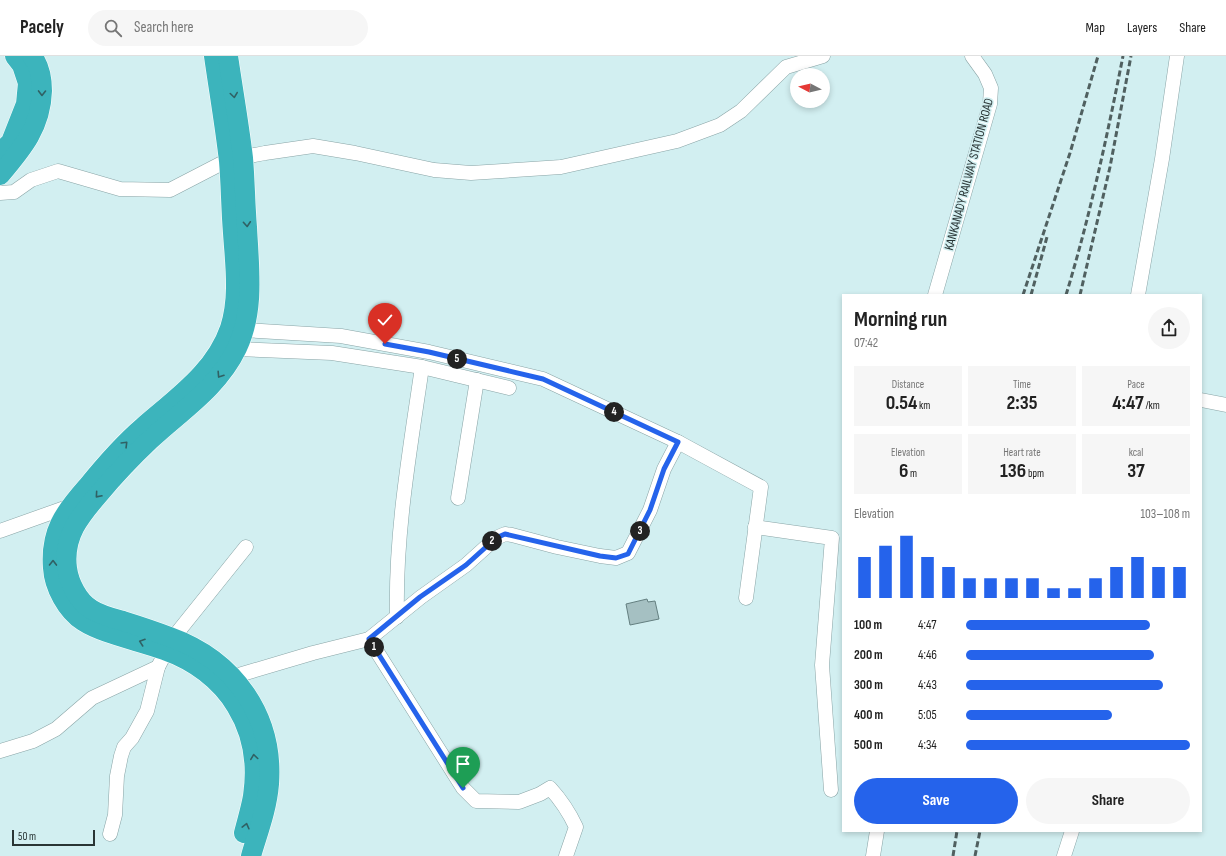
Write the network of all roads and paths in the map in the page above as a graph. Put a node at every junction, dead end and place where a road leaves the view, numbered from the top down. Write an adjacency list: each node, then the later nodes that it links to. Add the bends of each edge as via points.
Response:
1 (16, 56): 9 (highway, via 28,83 26,104 11,142)
2 (32, 56): 11 (highway, one-way to 11, via 42,80 42,106 32,133)
3 (214, 56): 10 (highway)
4 (228, 56): 10 (highway, one-way to 10)
5 (823, 56): 8 (street)
6 (972, 56): 13 (street, KANKANADY RAILWAY STATION ROAD, via 991,88 990,104)
7 (1177, 56): 14 (street)
8 (788, 62): 10 (street, via 741,111 720,125 677,141 561,167 471,173 434,170 313,146)
9 (0, 153)
10 (236, 159): 12 (street, via 170,190 120,189 58,171 31,180 14,192); 15 (highway, one-way to 15, via 251,279); 23 (highway, one-way to 10, via 141,429 206,371 222,346 229,329 234,312 237,279)
11 (0, 175)
12 (0, 193)
13 (935, 294)
14 (1138, 294)
15 (244, 330): 16 (highway); 22 (street, via 341,336 429,352 543,379)
16 (237, 349): 17 (street, via 332,353); 23 (highway, one-way to 23, via 217,381 195,402)
17 (422, 367): 18 (street); 30 (street, via 405,482 396,580)
18 (477, 380): 19 (street); 24 (street)
19 (509, 388)
20 (1202, 400): 21 (street)
21 (1226, 405)
22 (678, 442): 26 (street, via 760,488); 30 (street, via 664,469 650,510 628,554 610,558 505,534 496,538 466,565)
23 (113, 467): 25 (highway); 32 (highway, one-way to 32, via 76,522 70,537 67,568 78,597 90,609)
24 (458, 498)
25 (70, 506): 27 (street); 32 (highway, one-way to 25, via 98,628 81,620 66,605 53,570 53,549 56,533)
26 (755, 528): 29 (street); 35 (street, via 832,538 822,665)
27 (0, 531)
28 (246, 547): 32 (street)
29 (746, 598)
30 (396, 617): 31 (street)
31 (369, 639): 33 (street); 41 (street, via 463,788 476,801 519,802 550,788 555,793 576,827)
32 (166, 652): 33 (highway, via 209,656); 34 (street, via 92,698 56,728 34,741); 38 (street, via 148,711 121,756 115,815); 39 (highway, one-way to 32, via 254,788 252,741 245,719 222,687 201,668)
33 (232, 677): 40 (highway, via 258,714 269,764 265,809)
34 (0, 751)
35 (831, 790)
36 (877, 832): 42 (street)
37 (1072, 832): 43 (street)
38 (110, 834)
39 (238, 856)
40 (251, 856)
41 (566, 856)
42 (873, 856)
43 (1064, 856)

